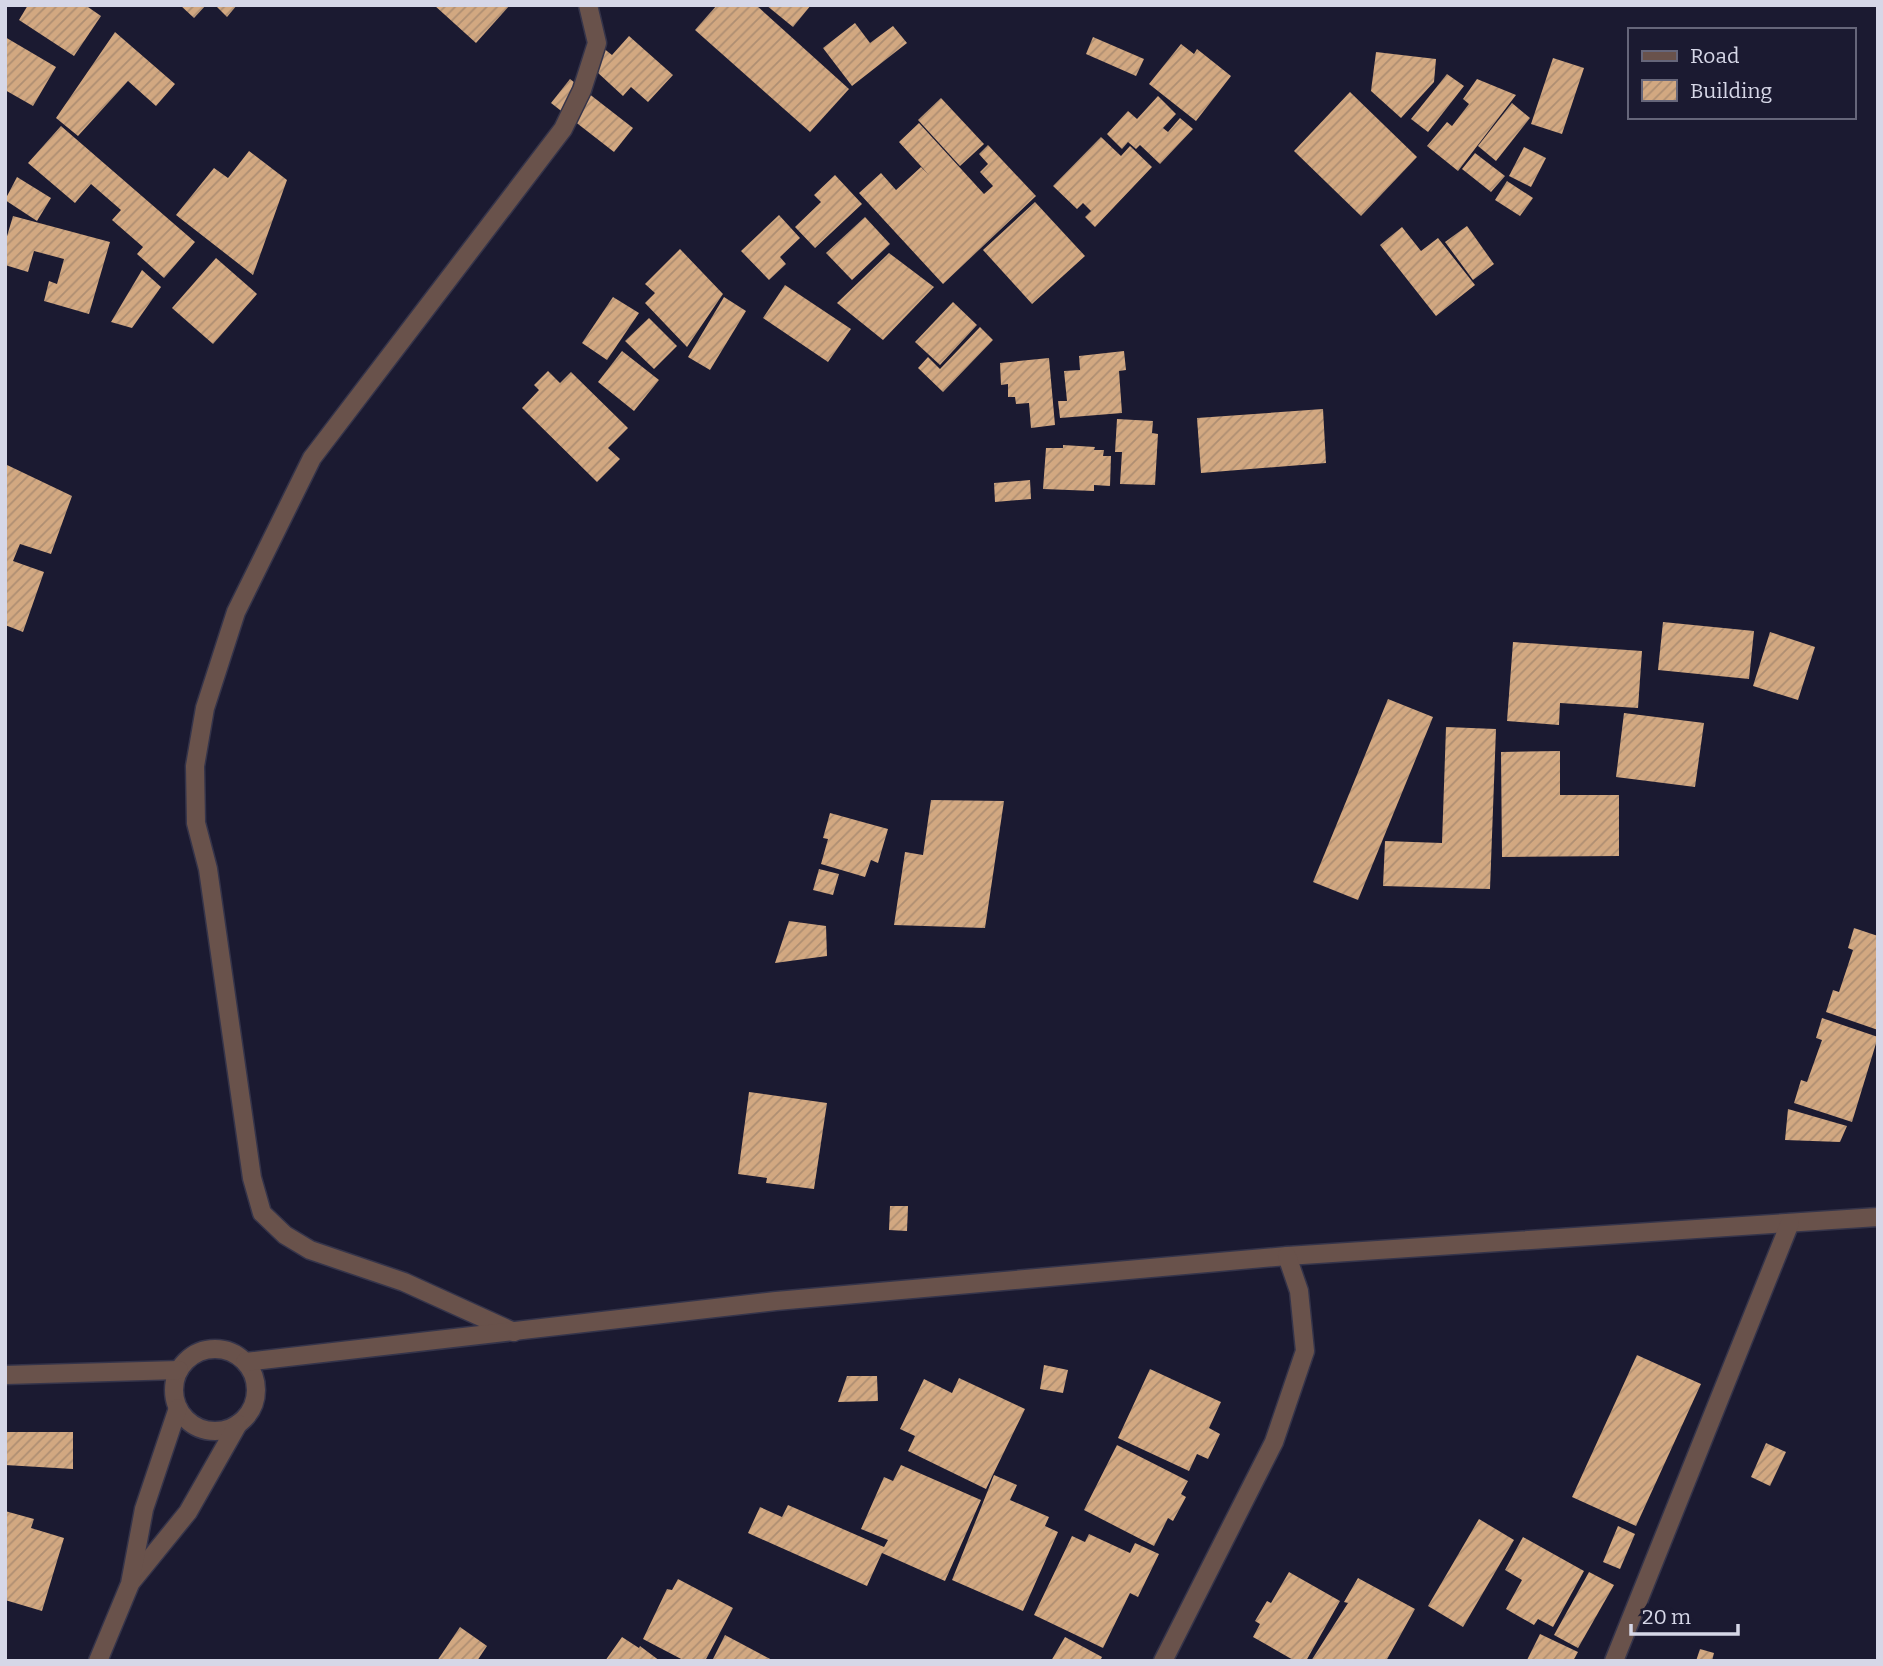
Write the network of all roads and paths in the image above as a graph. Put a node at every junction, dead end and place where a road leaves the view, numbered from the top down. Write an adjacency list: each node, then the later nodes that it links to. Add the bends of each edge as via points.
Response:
1 (588, 5): 5 (street, via 597,43 563,129 312,458 236,612 205,708 195,766 195,822 208,869 252,1178 262,1213 310,1250 404,1282)
2 (1878, 1217): 3 (street)
3 (1790, 1223): 4 (street); 14 (street)
4 (1287, 1256): 5 (street, via 776,1301); 13 (street, via 1299,1291 1305,1351 1274,1442)
5 (514, 1332): 6 (street)
6 (245, 1362): 7 (street, via 235,1354 210,1349 187,1359); 10 (street, via 253,1374 254,1401)
7 (179, 1370): 8 (street); 9 (street, via 174,1382)
8 (5, 1375)
9 (178, 1408): 10 (street, via 198,1427 225,1430); 11 (street, via 144,1510)
10 (238, 1424): 11 (street, via 188,1512)
11 (130, 1584): 12 (street)
12 (98, 1661)
13 (1163, 1661)
14 (1614, 1661)

